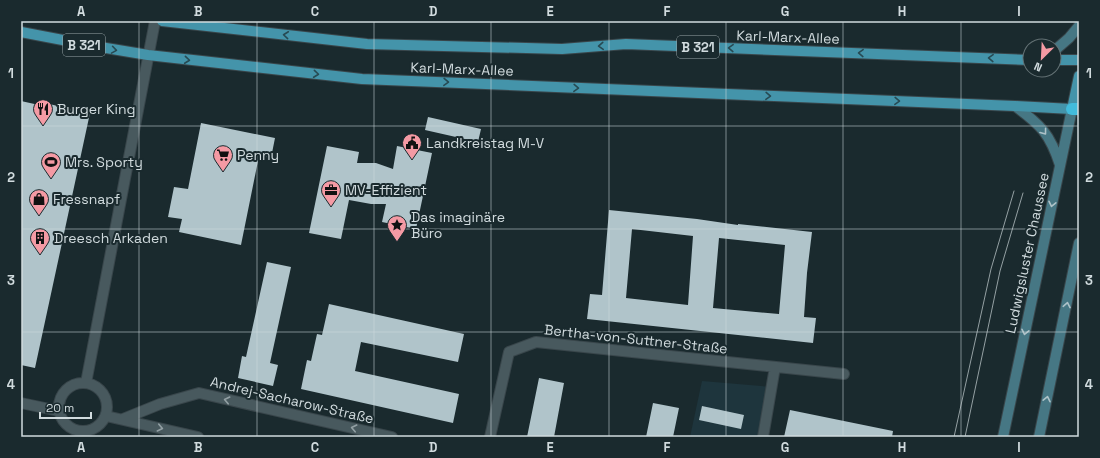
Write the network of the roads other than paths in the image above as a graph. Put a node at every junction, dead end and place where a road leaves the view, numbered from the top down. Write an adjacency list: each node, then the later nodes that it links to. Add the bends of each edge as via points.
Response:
1 (155, 21): 6 (street)
2 (162, 21): 7 (main road, Karl-Marx-Allee / B 321, one-way to 2, via 626,44 562,49 367,44)
3 (1079, 26): 5 (street)
4 (21, 32): 6 (main road, B 321, one-way to 6)
5 (1062, 44)
6 (148, 55): 11 (main road, Karl-Marx-Allee / B 321, one-way to 11, via 362,79); 17 (street)
7 (1022, 60)
8 (1062, 60): 9 (main road)
9 (1079, 60)
10 (1079, 76): 12 (main road, Ludwigsluster Chaussee)
11 (1015, 106): 12 (main road, B 321); 13 (street, one-way to 13, via 1044,130 1054,146)
12 (1076, 109): 13 (street, Ludwigsluster Chaussee)
13 (1060, 166): 27 (street, Ludwigsluster Chaussee, one-way to 27)
14 (1079, 243): 28 (street, one-way to 14)
15 (775, 367): 16 (street, Bertha-von-Suttner-Straße); 25 (street, Bertha-von-Suttner-Straße, via 536,342 509,352); 26 (street)
16 (844, 374)
17 (86, 383): 19 (street, via 78,383 65,390 61,396); 20 (street, via 104,394 108,408)
18 (21, 403): 19 (street)
19 (59, 411): 22 (street)
20 (106, 416): 21 (street); 22 (street, via 103,422 91,430)
21 (122, 419): 23 (street, one-way to 23); 24 (street, Andrej-Sacharow-Straße, one-way to 21, via 199,394 160,404)
22 (70, 433)
23 (198, 437)
24 (392, 437)
25 (490, 437)
26 (764, 437)
27 (1003, 437)
28 (1039, 437)

